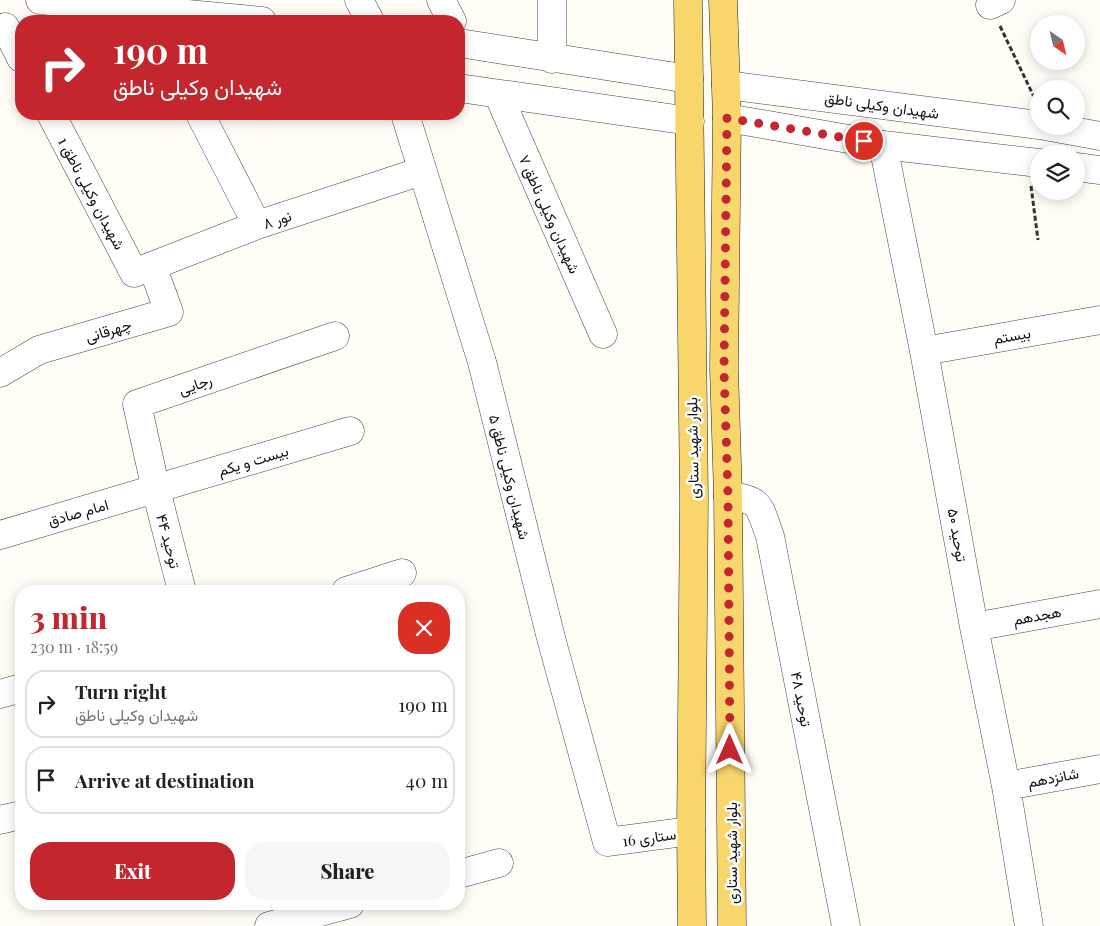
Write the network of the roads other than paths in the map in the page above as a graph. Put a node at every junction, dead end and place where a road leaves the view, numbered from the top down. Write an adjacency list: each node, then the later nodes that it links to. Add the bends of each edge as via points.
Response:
1 (40, 0): 7 (street)
2 (358, 0): 8 (street)
3 (442, 0): 9 (street)
4 (552, 0): 13 (street)
5 (688, 0): 14 (main road, بلوار شهید ستاری)
6 (723, 0): 15 (main road, بلوار شهید ستاری)
7 (199, 15)
8 (367, 15)
9 (449, 15)
10 (9, 28): 12 (street)
11 (465, 38): 13 (street)
12 (15, 43)
13 (552, 59): 14 (street)
14 (689, 79): 23 (main road, بلوار شهید ستاری)
15 (726, 84): 17 (street, شهیدان وکیلی ناطق); 19 (main road, بلوار شهید ستاری)
16 (465, 89): 18 (street)
17 (799, 93): 24 (street, شهیدان وکیلی ناطق); 25 (street, via 792,97 784,110)
18 (498, 94): 23 (street); 36 (street, شهیدان وکیلی ناطق ۷)
19 (727, 118): 25 (street); 42 (main road, بلوار شهید ستاری, via 724,369)
20 (54, 120): 34 (street, شهیدان وکیلی ناطق 1)
21 (203, 120): 33 (street)
22 (407, 120): 32 (street, شهیدان وکیلی ناطق ۵)
23 (690, 121): 43 (main road, بلوار شهید ستاری)
24 (1030, 125)
25 (790, 128): 28 (street)
26 (1085, 133): 27 (street)
27 (1100, 136)
28 (883, 144): 29 (street); 38 (street, توحید ۵۰)
29 (1030, 162)
30 (1085, 168): 31 (street)
31 (1100, 170)
32 (422, 171): 33 (street, نور ۸); 57 (street, شهیدان وکیلی ناطق ۵, via 482,362 551,638)
33 (257, 225): 34 (street, نور ۸)
34 (143, 269): 39 (street, چهرقانی, via 169,312 39,350)
35 (1100, 320): 38 (street, بیستم)
36 (603, 334)
37 (335, 336): 41 (street, رجایی, via 137,404)
38 (924, 351): 49 (street, توحید ۵۰)
39 (1, 368)
40 (350, 431): 41 (street, بیست و یکم)
41 (156, 490): 44 (street, امام صادق); 46 (street, توحید ۴۴)
42 (728, 496): 43 (main road); 63 (main road, بلوار شهید ستاری); 64 (street, توحید ۴۸, via 748,498 758,505 770,536)
43 (694, 499): 56 (main road, بلوار شهید ستاری)
44 (0, 535)
45 (402, 573): 47 (street)
46 (180, 585)
47 (365, 585)
48 (1100, 604): 49 (street, هجدهم)
49 (974, 627): 53 (street, توحید ۵۰)
50 (15, 690): 51 (street)
51 (0, 694)
52 (1100, 769): 53 (street, شانزدهم)
53 (1006, 786): 65 (street, توحید ۵۰)
54 (15, 816): 55 (street)
55 (0, 820)
56 (691, 831): 57 (street, ستاری 16); 62 (main road, بلوار شهید ستاری)
57 (607, 842)
58 (499, 863): 59 (street)
59 (465, 872)
60 (320, 910): 61 (street)
61 (270, 920)
62 (692, 926)
63 (732, 926)
64 (846, 926)
65 (1029, 926)

